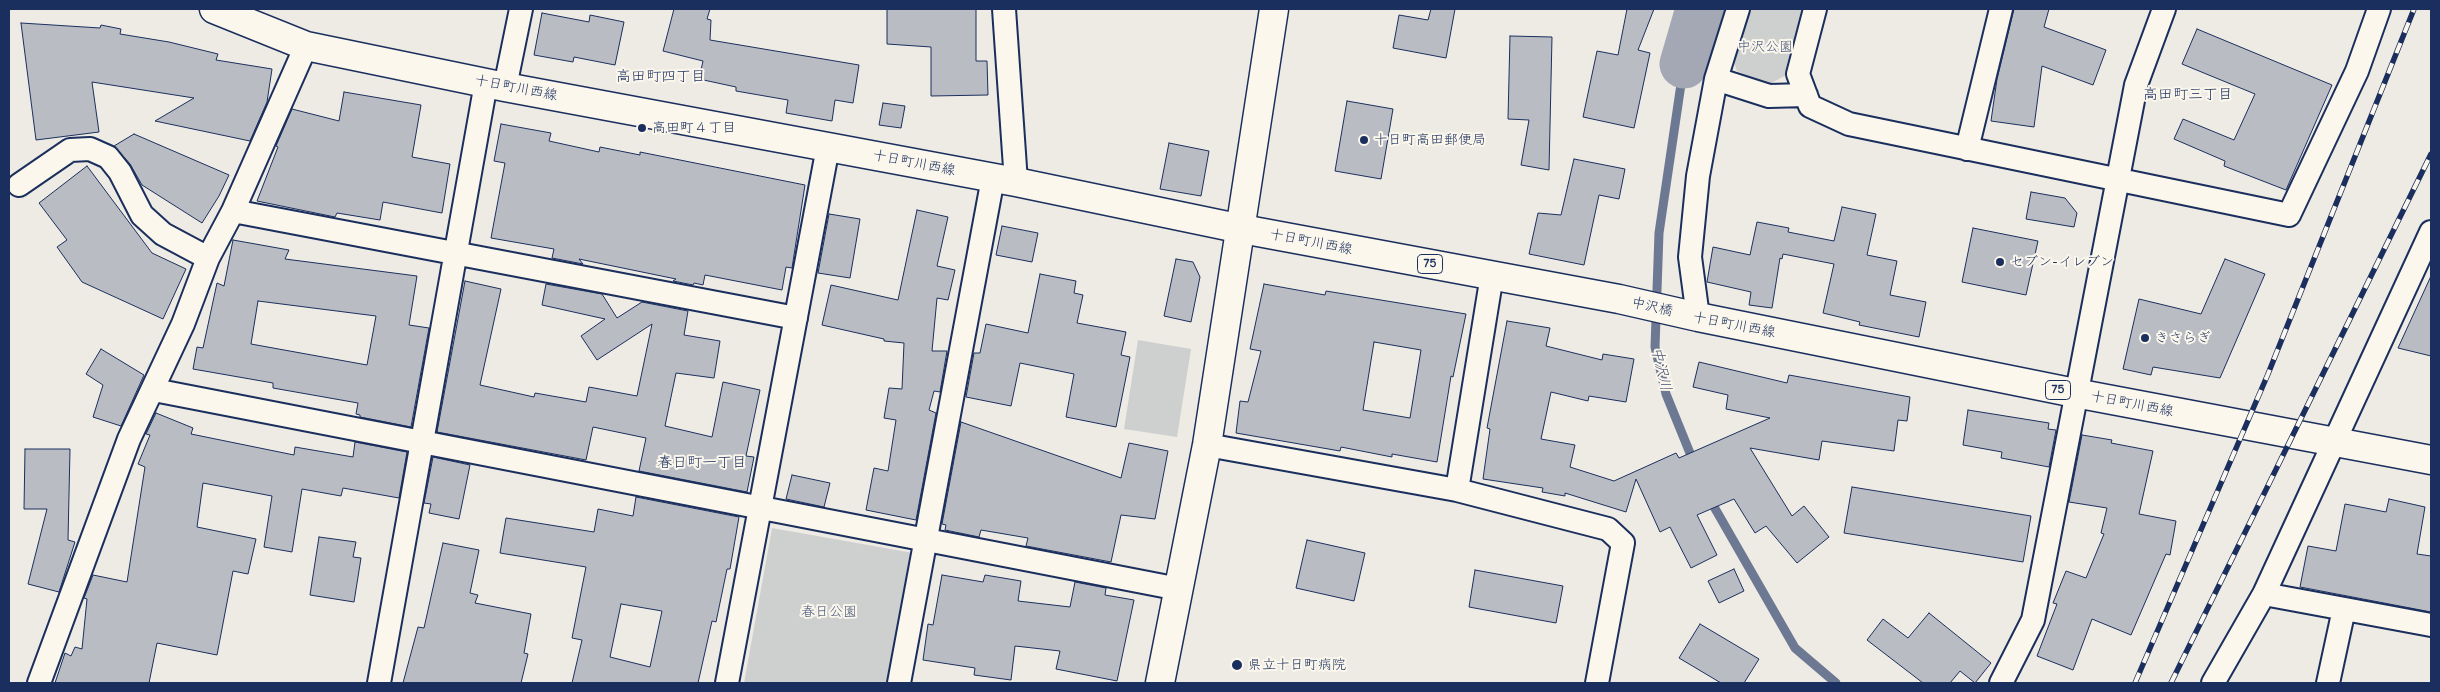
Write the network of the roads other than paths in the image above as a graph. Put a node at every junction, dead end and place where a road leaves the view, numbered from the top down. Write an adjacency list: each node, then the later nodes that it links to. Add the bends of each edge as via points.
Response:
1 (214, 9): 10 (main road, 十日町川西線 / 75)
2 (521, 9): 12 (street)
3 (1004, 9): 16 (street)
4 (1274, 9): 20 (main road)
5 (1738, 9): 11 (street)
6 (1815, 9): 13 (street, via 1798,74)
7 (2001, 9): 15 (street)
8 (2164, 9): 17 (street, via 2136,85)
9 (2379, 9): 17 (street, via 2357,71 2290,215)
10 (306, 46): 12 (main road, 十日町川西線 / 75); 19 (street)
11 (1716, 79): 13 (street, via 1769,96); 26 (street, via 1698,176 1690,257)
12 (496, 85): 14 (main road, 十日町川西線 / 75); 22 (street)
13 (1806, 95): 15 (street, via 1810,106 1849,124)
14 (828, 147): 16 (main road, 十日町川西線 / 75); 27 (street)
15 (1967, 149): 17 (street)
16 (1005, 180): 20 (main road, 十日町川西線 / 75); 36 (street)
17 (2118, 180): 29 (street)
18 (19, 184): 23 (street, via 70,150 90,149 108,156 142,215 163,234)
19 (233, 211): 22 (street); 23 (street)
20 (1242, 229): 24 (main road, 十日町川西線 / 75); 32 (main road)
21 (2431, 232): 31 (street)
22 (455, 254): 27 (street); 30 (street)
23 (208, 258): 28 (street)
24 (1492, 275): 25 (main road, 十日町川西線 / 75); 34 (street)
25 (1619, 299): 26 (main road, 中沢橋 / 75)
26 (1691, 316): 29 (main road, 十日町川西線 / 75)
27 (796, 318): 35 (street)
28 (154, 390): 30 (street); 41 (street, via 129,439)
29 (2075, 393): 31 (main road, 十日町川西線 / 75); 47 (street, via 2033,620)
30 (421, 441): 35 (street); 42 (street)
31 (2335, 441): 33 (main road, 十日町川西線 / 75); 38 (street)
32 (1207, 445): 34 (street); 37 (main road)
33 (2431, 460)
34 (1457, 490): 46 (street, via 1608,529 1623,543)
35 (760, 508): 36 (street); 43 (street)
36 (926, 540): 37 (street); 44 (street)
37 (1179, 589): 45 (main road)
38 (2264, 594): 39 (street); 48 (street)
39 (2344, 609): 40 (street); 49 (street)
40 (2431, 625)
41 (39, 683)
42 (378, 683)
43 (727, 683)
44 (899, 683)
45 (1160, 683)
46 (1597, 683)
47 (2001, 683)
48 (2213, 683)
49 (2328, 683)

